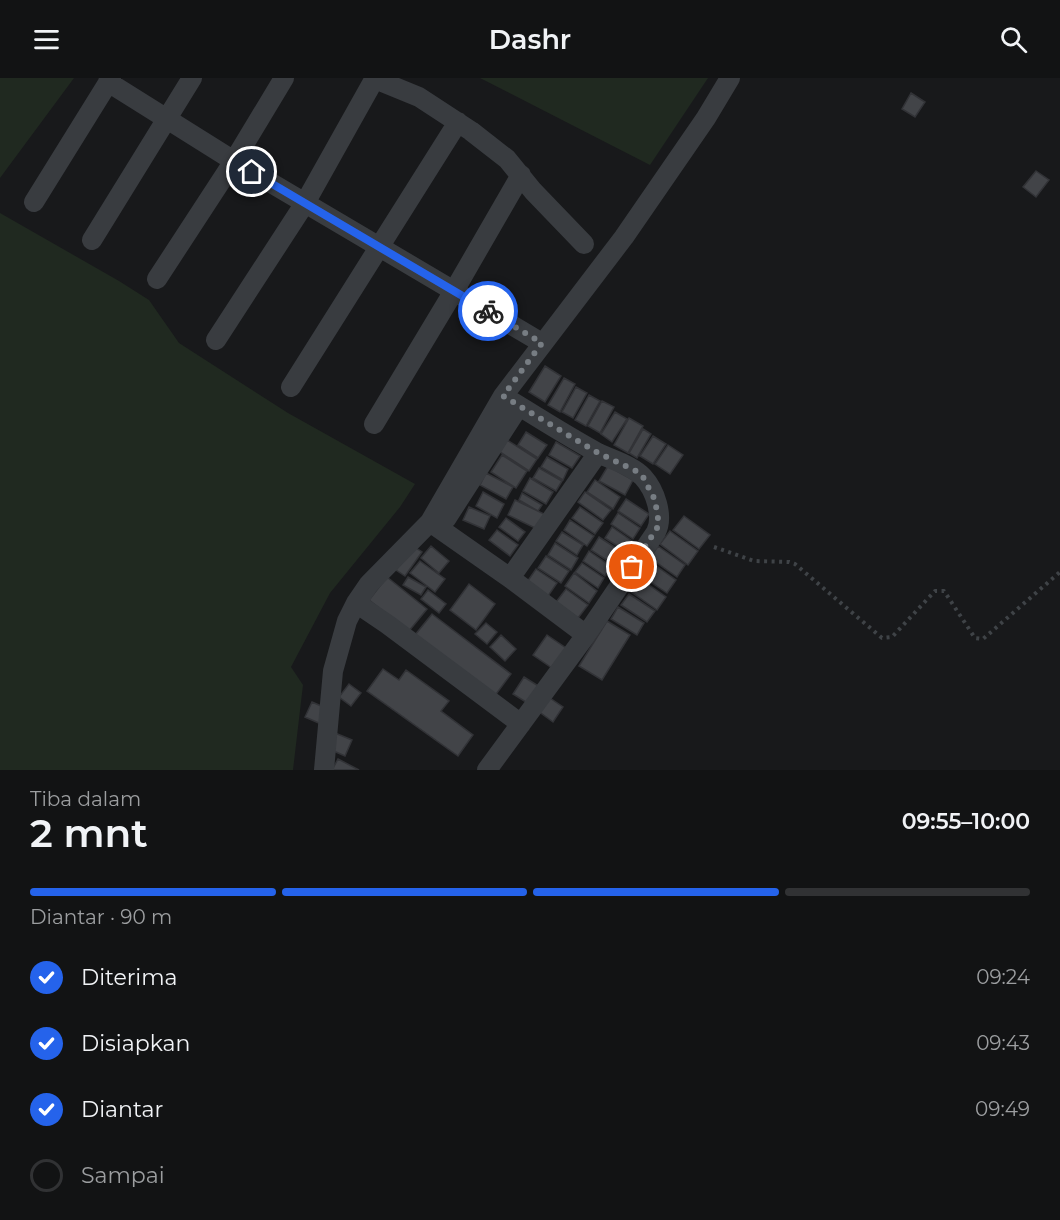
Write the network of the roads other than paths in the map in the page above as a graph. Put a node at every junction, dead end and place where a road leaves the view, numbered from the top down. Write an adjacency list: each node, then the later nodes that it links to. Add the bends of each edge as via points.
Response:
1 (192, 78): 6 (street)
2 (284, 78): 8 (street)
3 (730, 78): 18 (street, via 624,237)
4 (375, 79): 7 (street, via 419,97); 11 (street)
5 (110, 80): 6 (street); 10 (street)
6 (167, 118): 8 (street); 12 (street)
7 (458, 122): 9 (street, via 507,159); 14 (street)
8 (234, 161): 11 (street); 15 (street)
9 (521, 175): 13 (street); 16 (street)
10 (34, 202)
11 (305, 203): 14 (street); 17 (street)
12 (92, 240)
13 (584, 244)
14 (378, 247): 16 (street); 19 (street)
15 (157, 279)
16 (454, 291): 18 (street); 21 (street)
17 (216, 340)
18 (542, 343): 20 (street)
19 (291, 387)
20 (511, 401): 22 (street); 23 (street)
21 (374, 424)
22 (598, 453): 24 (street); 26 (street, via 643,477 660,520 656,532)
23 (435, 525): 24 (street); 25 (street, via 369,584)
24 (510, 578): 26 (street)
25 (356, 603): 27 (street); 28 (street, via 333,671)
26 (586, 635): 27 (street)
27 (521, 724): 29 (street)
28 (324, 770)
29 (487, 770)

